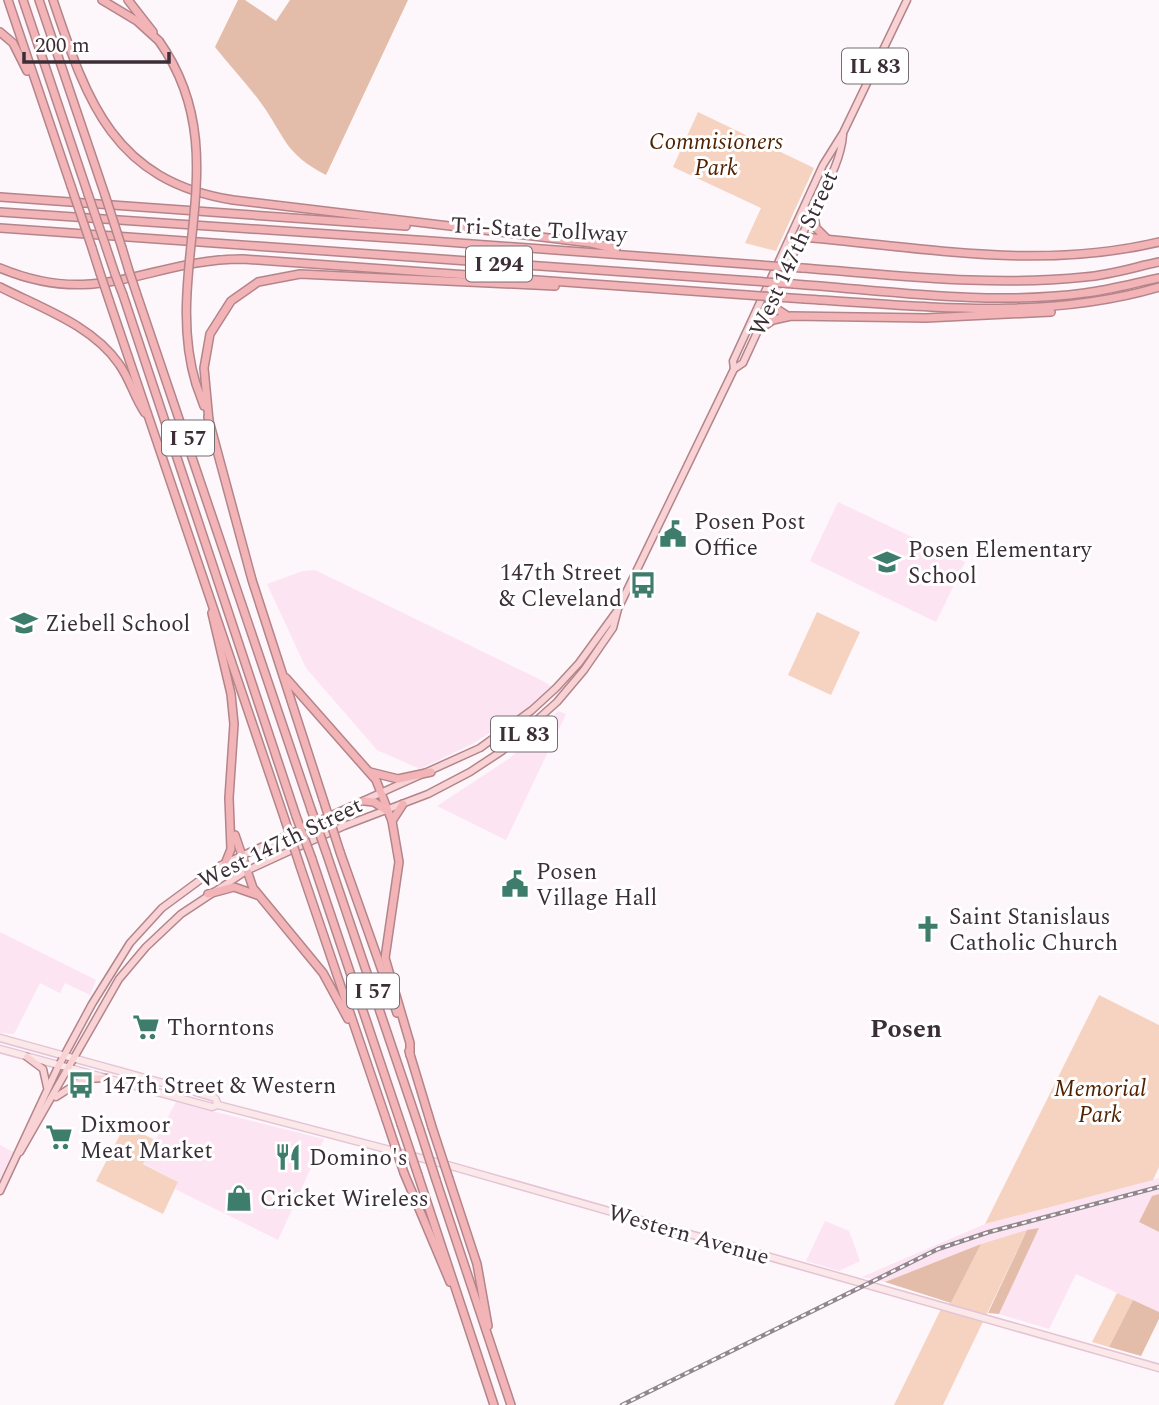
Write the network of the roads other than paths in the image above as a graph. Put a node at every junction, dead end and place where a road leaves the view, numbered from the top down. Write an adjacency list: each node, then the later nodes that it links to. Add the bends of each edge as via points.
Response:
1 (8, 0): 10 (highway)
2 (23, 0): 65 (highway, I 57, bridge)
3 (39, 0): 66 (highway, I 57, bridge)
4 (53, 0): 15 (highway, via 97,113 120,143 160,175 220,198)
5 (102, 0): 9 (highway)
6 (128, 0): 9 (highway)
7 (907, 0): 11 (main road, West 147th Street / IL 83)
8 (0, 32): 10 (highway, via 19,52)
9 (159, 41): 34 (highway, bridge, via 185,84 197,139 187,332)
10 (41, 102): 35 (highway, bridge)
11 (843, 133): 13 (main road, West 147th Street / IL 83, via 842,146); 18 (main road, West 147th Street / IL 83, via 828,155)
12 (0, 197): 15 (highway)
13 (813, 211): 17 (main road, West 147th Street / IL 83); 19 (highway, via 817,230)
14 (0, 212): 21 (highway, Tri-State Tollway / I 294)
15 (435, 226): 21 (highway, via 592,243)
16 (0, 228): 24 (highway, Tri-State Tollway / I 294, bridge, via 963,297 1086,293)
17 (801, 237): 18 (highway); 19 (highway); 29 (main road, West 147th Street / IL 83)
18 (790, 239): 28 (main road, West 147th Street / IL 83)
19 (830, 240): 20 (highway, via 1005,258 1103,252)
20 (1159, 242)
21 (633, 253): 22 (highway, Tri-State Tollway / I 294, bridge, via 967,281 1089,277)
22 (1159, 262)
23 (0, 268): 25 (highway, via 54,284 100,285 243,259)
24 (1159, 278)
25 (591, 284): 30 (highway, bridge, via 1014,310); 34 (highway, via 300,274 258,282 224,308 207,345)
26 (0, 287): 35 (highway, via 101,342 119,363)
27 (1159, 288): 30 (highway)
28 (764, 294): 29 (highway); 33 (main road, West 147th Street / IL 83, via 733,361)
29 (771, 303): 31 (highway); 32 (main road, West 147th Street / IL 83)
30 (1085, 303): 31 (highway, via 1071,309 1010,316)
31 (790, 316): 32 (highway)
32 (758, 330): 33 (main road, West 147th Street / IL 83, via 743,363)
33 (734, 369): 36 (main road, West 147th Street / IL 83)
34 (200, 383): 38 (highway, via 258,602)
35 (149, 418): 37 (highway)
36 (618, 609): 40 (main road, West 147th Street / IL 83, via 579,663 532,710 480,748); 43 (main road, West 147th Street / IL 83, via 613,628 584,670 524,734 470,772)
37 (214, 621): 46 (highway, via 233,708); 52 (highway, bridge)
38 (283, 674): 39 (highway); 55 (highway, bridge)
39 (370, 772): 40 (highway, via 398,779); 41 (highway)
40 (431, 772): 41 (main road, West 147th Street / IL 83)
41 (381, 794): 42 (main road, West 147th Street / IL 83); 44 (highway)
42 (364, 801): 44 (highway); 47 (main road, West 147th Street / IL 83)
43 (403, 804): 44 (main road, West 147th Street / IL 83); 45 (highway)
44 (387, 811): 45 (highway); 49 (main road, West 147th Street / IL 83)
45 (392, 821): 55 (highway, via 399,863 385,958)
46 (232, 824): 47 (highway); 48 (highway, via 232,849)
47 (241, 855): 48 (main road, West 147th Street / IL 83); 49 (highway)
48 (225, 863): 56 (main road, West 147th Street / IL 83, via 177,894 130,943)
49 (246, 871): 50 (main road, West 147th Street / IL 83); 51 (highway)
50 (208, 894): 51 (highway, via 234,887); 58 (main road, West 147th Street / IL 83, via 133,962)
51 (261, 898): 52 (highway, via 323,973)
52 (353, 1026): 65 (highway, bridge, via 404,1173)
53 (0, 1038): 56 (main road)
54 (0, 1049): 57 (main road, Western Avenue)
55 (410, 1055): 66 (highway, bridge, via 477,1264)
56 (64, 1056): 58 (main road); 59 (main road, West 147th Street / IL 83)
57 (27, 1058): 59 (main road, Western Avenue); 62 (main road, via 46,1075)
58 (74, 1058): 60 (main road, West 147th Street / IL 83); 63 (main road, Western Avenue, via 215,1098)
59 (58, 1067): 60 (main road, Western Avenue); 62 (main road, West 147th Street / IL 83)
60 (67, 1070): 61 (main road, Western Avenue); 62 (main road, West 147th Street / IL 83)
61 (107, 1078): 62 (main road, via 74,1082); 63 (main road, Western Avenue)
62 (45, 1104): 64 (main road, West 147th Street / IL 83)
63 (218, 1105): 67 (main road, Western Avenue, via 451,1166)
64 (0, 1191)
65 (459, 1298): 68 (highway, I 57)
66 (488, 1334): 69 (highway, I 57)
67 (1159, 1368)
68 (494, 1405)
69 (511, 1405)

